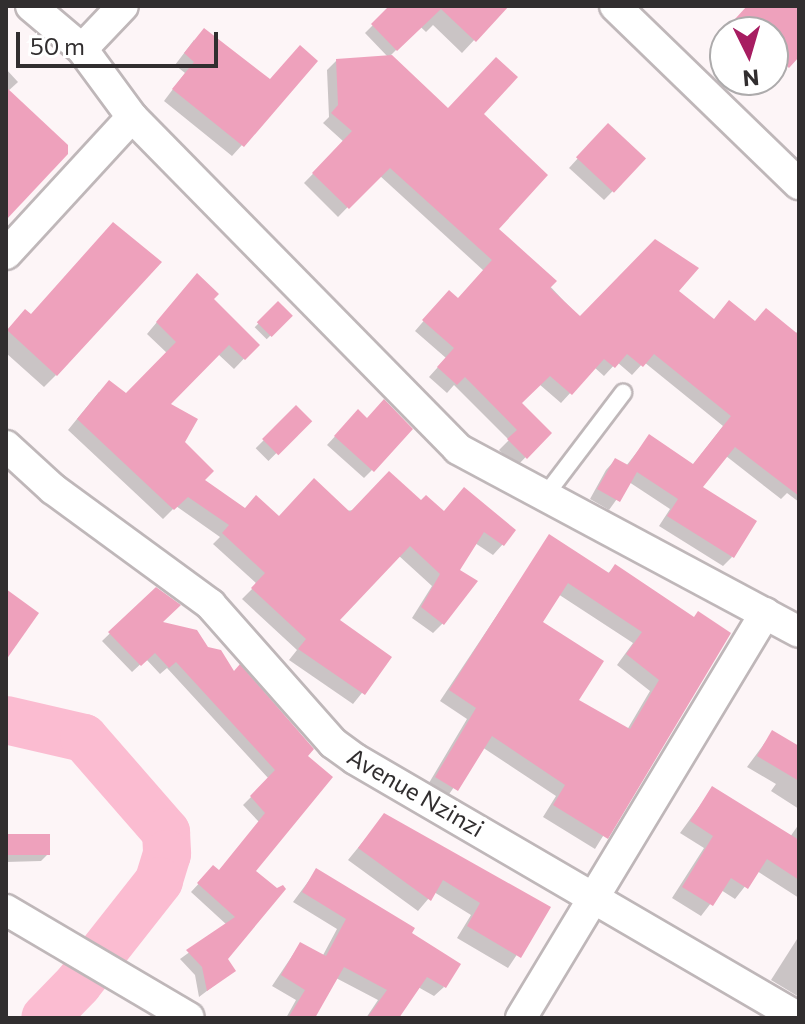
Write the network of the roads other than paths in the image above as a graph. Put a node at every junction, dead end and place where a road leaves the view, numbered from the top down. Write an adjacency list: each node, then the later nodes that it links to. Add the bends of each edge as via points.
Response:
1 (31, 6): 4 (street)
2 (123, 6): 4 (street)
3 (615, 6): 6 (street)
4 (82, 49): 5 (street)
5 (132, 117): 7 (street); 10 (street, via 458,449)
6 (799, 184)
7 (6, 254)
8 (623, 393): 10 (lane)
9 (6, 446): 13 (street, Avenue Nzinzi, via 53,489 210,604 333,743)
10 (544, 497): 11 (street)
11 (765, 613): 12 (street); 13 (street)
12 (799, 632)
13 (595, 894): 16 (street); 17 (street, Avenue Nzinzi)
14 (6, 910): 15 (street)
15 (189, 1018)
16 (521, 1018)
17 (799, 1018)

